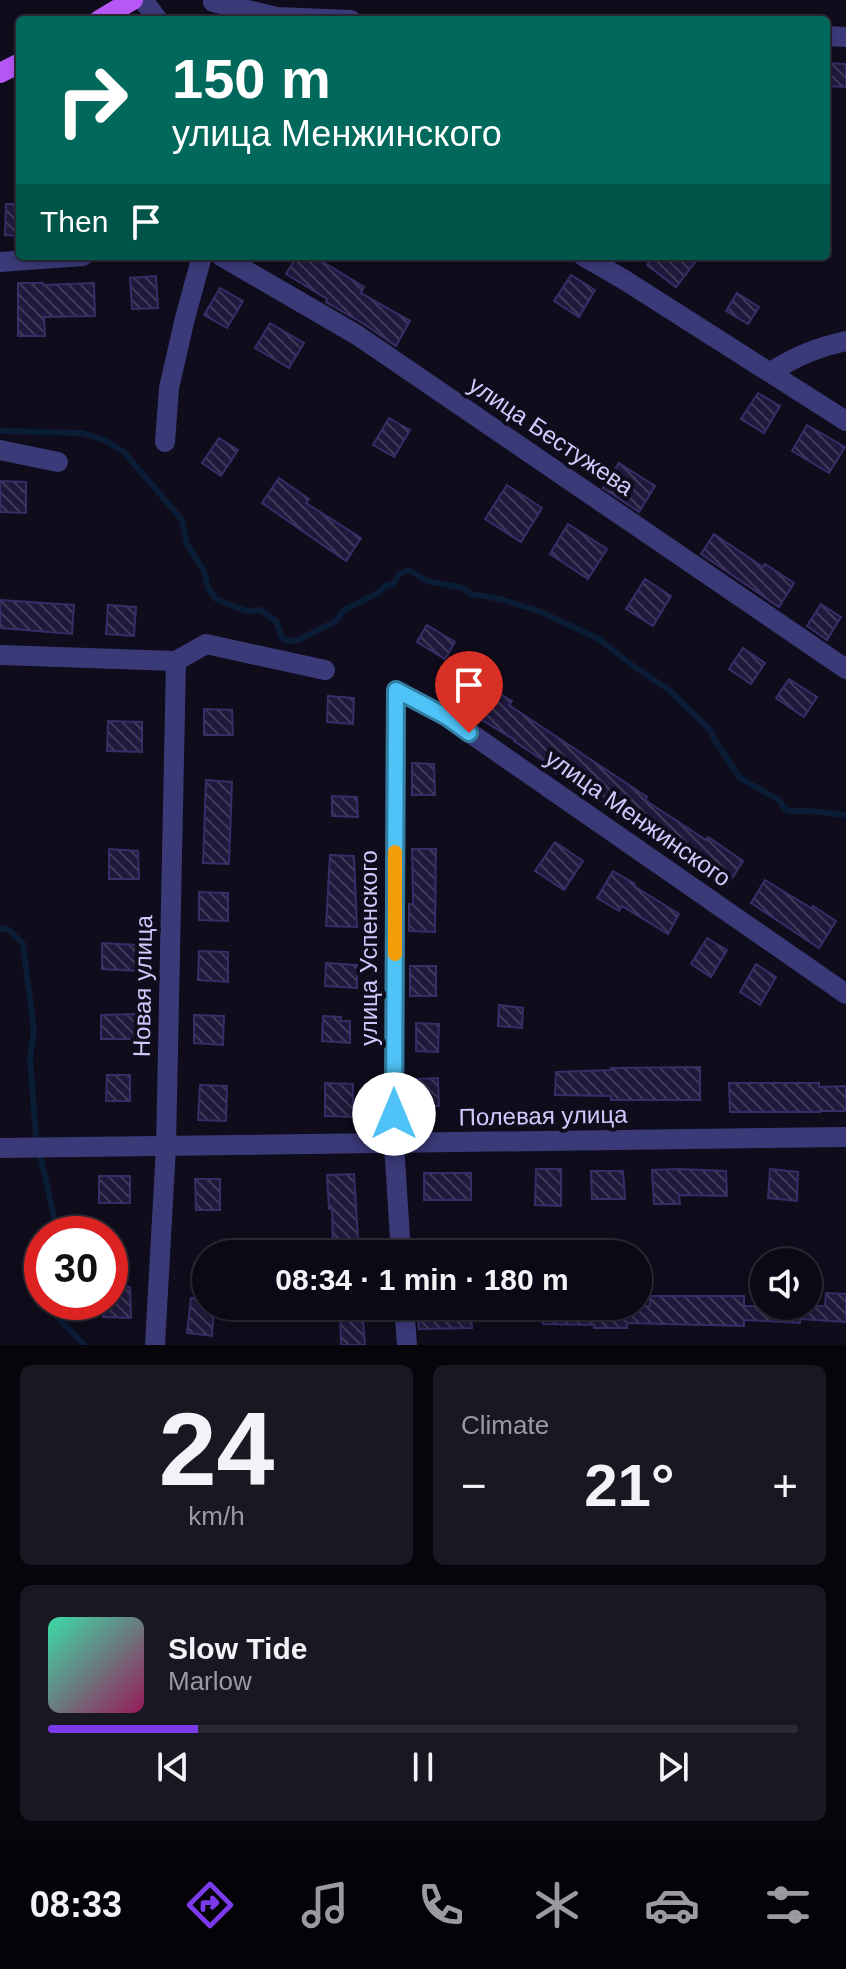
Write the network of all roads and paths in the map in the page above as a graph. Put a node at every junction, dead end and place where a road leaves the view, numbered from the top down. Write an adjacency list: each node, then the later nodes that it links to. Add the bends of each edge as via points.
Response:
1 (133, 0): 3 (main road)
2 (212, 1): 4 (street)
3 (106, 16)
4 (273, 16)
5 (28, 260): 9 (street)
6 (201, 260): 13 (street, via 169,388)
7 (228, 260): 18 (street, улица Бестужева, via 357,335)
8 (589, 260): 11 (street)
9 (0, 262)
10 (846, 341): 11 (street, via 795,356)
11 (771, 372): 12 (street)
12 (846, 421)
13 (165, 442)
14 (0, 450): 15 (street)
15 (58, 462)
16 (0, 655): 17 (street)
17 (176, 661): 19 (street, via 206,644); 24 (street, Новая улица)
18 (846, 669)
19 (325, 670)
20 (396, 690): 21 (street, улица Менжинского, via 447,717); 23 (street, улица Успенского)
21 (846, 994)
22 (846, 1137): 23 (street, Полевая улица)
23 (394, 1144): 24 (street, Полевая улица); 26 (street, улица Успенского)
24 (166, 1147): 25 (street, Полевая улица); 28 (street, Новая улица)
25 (10, 1148)
26 (400, 1240)
27 (405, 1320): 29 (street)
28 (155, 1345)
29 (407, 1345)

